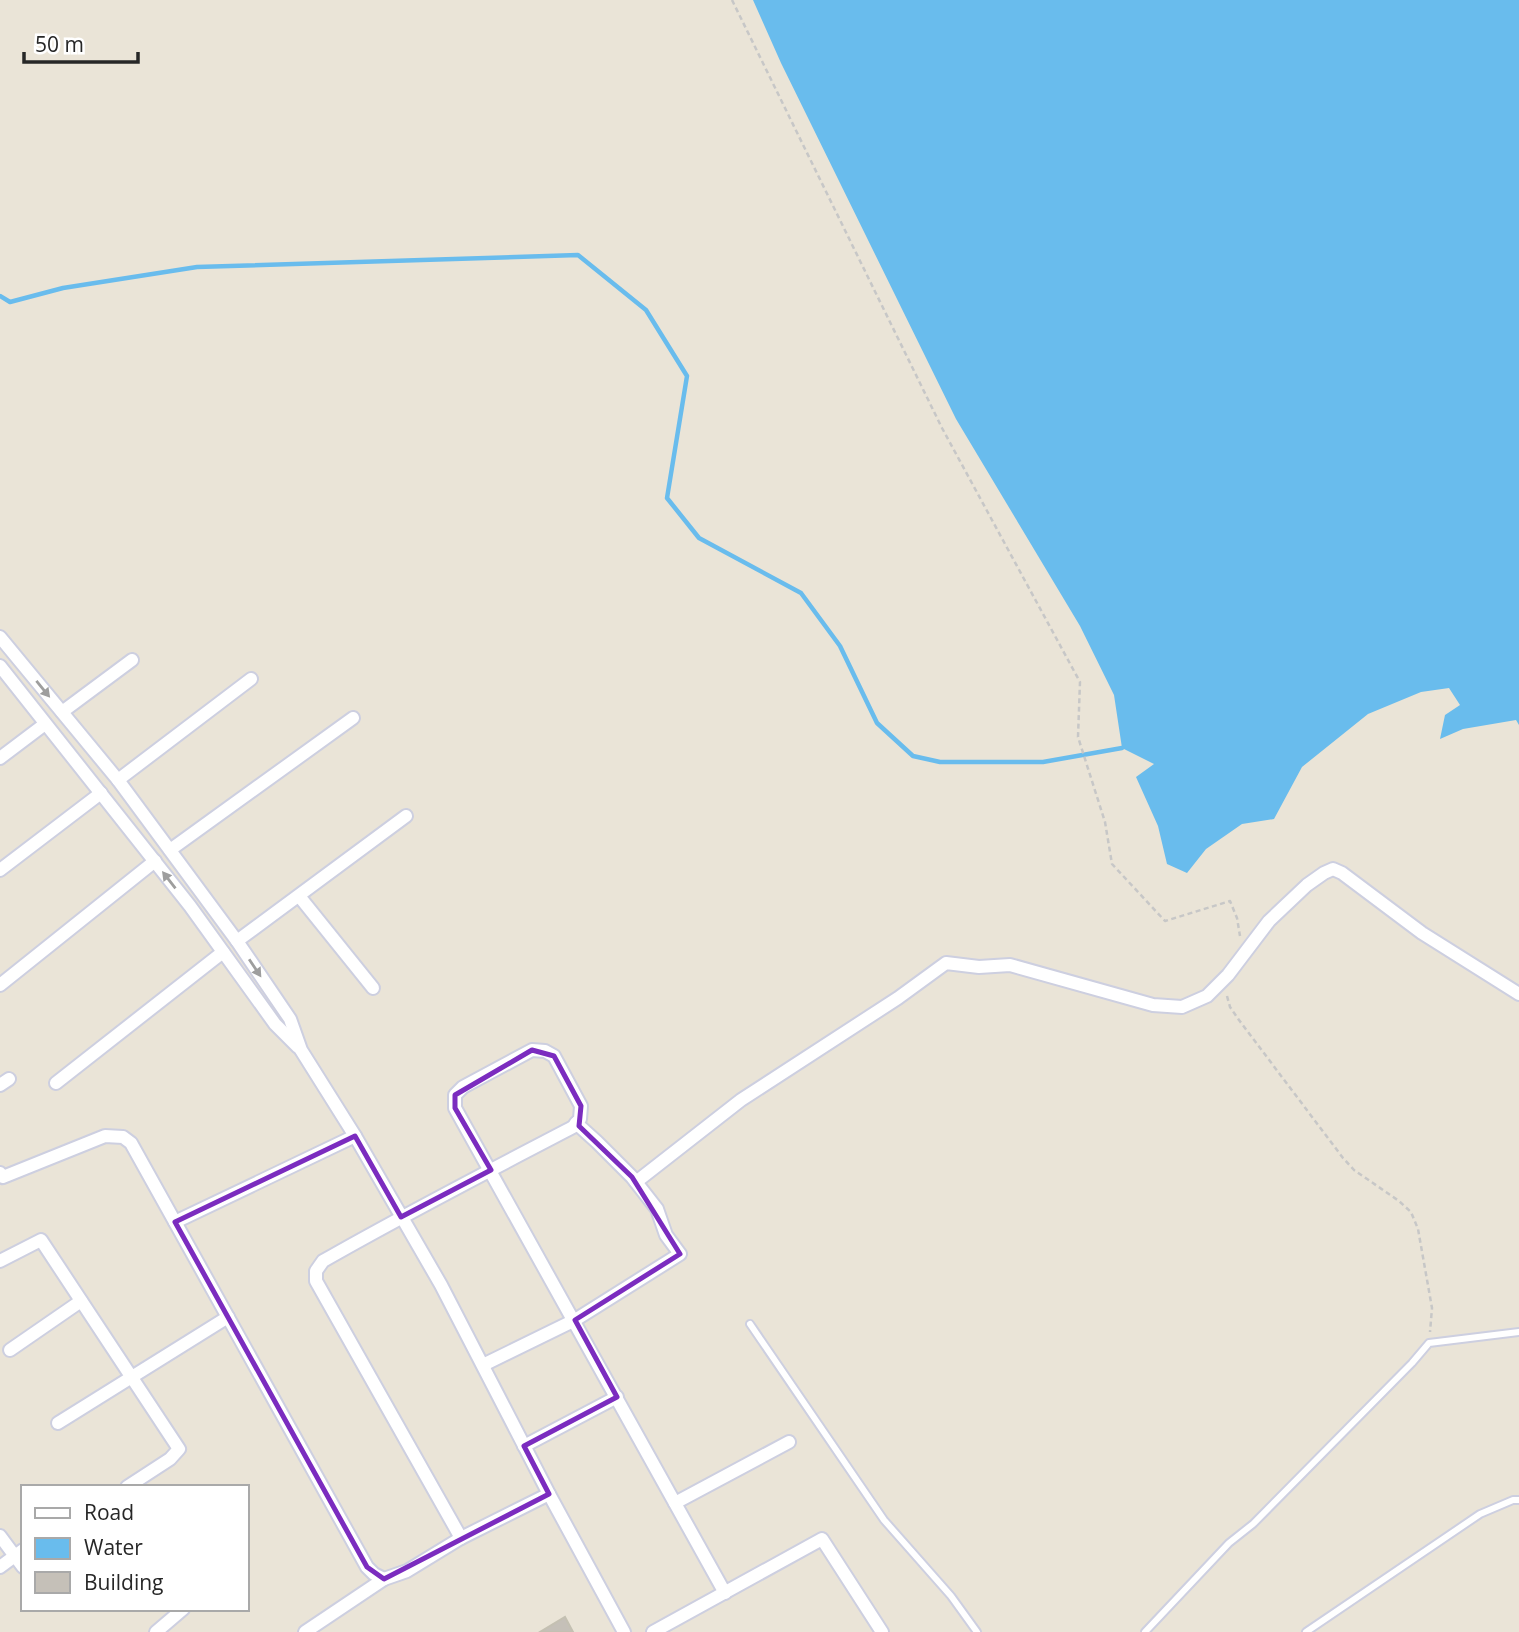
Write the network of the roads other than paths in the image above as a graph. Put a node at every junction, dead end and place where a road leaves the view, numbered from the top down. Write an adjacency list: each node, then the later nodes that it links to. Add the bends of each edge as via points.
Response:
1 (0, 637): 5 (street, one-way to 5)
2 (132, 660): 5 (street)
3 (0, 666): 7 (street)
4 (251, 679): 11 (street)
5 (62, 712): 8 (street)
6 (353, 718): 14 (street)
7 (45, 724): 9 (street); 10 (street)
8 (88, 744): 9 (street); 11 (street)
9 (71, 757): 12 (street)
10 (0, 758)
11 (118, 780): 14 (street)
12 (101, 793): 15 (street); 16 (street)
13 (406, 816): 18 (street)
14 (170, 850): 17 (street)
15 (155, 861): 19 (street, one-way to 15); 22 (street)
16 (0, 870)
17 (203, 896): 19 (street); 20 (street)
18 (299, 896): 20 (street); 23 (street)
19 (190, 906): 21 (street)
20 (237, 941): 25 (street, one-way to 25, via 290,1019)
21 (223, 952): 25 (street, via 275,1024); 26 (street)
22 (0, 985)
23 (373, 988)
24 (1519, 995): 31 (street, via 1333,869 1307,885 1269,921 1208,996 1182,1007 1153,1005 1010,965 946,963 741,1100)
25 (301, 1050): 28 (street)
26 (55, 1083)
27 (576, 1123): 29 (street); 29 (street, via 580,1106 554,1056 545,1051 532,1050 463,1087 455,1095 455,1108); 31 (street)
28 (355, 1136): 32 (street); 33 (street)
29 (491, 1170): 32 (street); 37 (street)
30 (1, 1176): 33 (street, via 105,1136 123,1137 131,1143)
31 (636, 1182): 37 (street, via 657,1209 680,1254)
32 (401, 1217): 41 (street); 52 (street, via 323,1261 316,1281)
33 (175, 1222): 36 (street)
34 (0, 1261): 35 (street, via 41,1240)
35 (82, 1301): 40 (street); 42 (street)
36 (228, 1317): 42 (street); 55 (street, via 367,1567)
37 (575, 1320): 41 (street); 43 (street)
38 (750, 1324): 63 (lane, via 884,1520 951,1596)
39 (1519, 1332): 64 (lane, via 1429,1343)
40 (10, 1350)
41 (483, 1365): 46 (street)
42 (131, 1377): 44 (street); 47 (street, via 179,1449)
43 (617, 1397): 46 (street); 50 (street)
44 (58, 1423)
45 (789, 1442): 50 (street)
46 (524, 1446): 48 (street)
47 (130, 1485)
48 (549, 1494): 52 (street); 60 (street)
49 (1519, 1500): 65 (lane, via 1480,1514)
50 (675, 1503): 56 (street)
51 (0, 1535): 53 (street)
52 (461, 1538): 55 (street, via 407,1571)
53 (19, 1553): 54 (street)
54 (0, 1567)
55 (384, 1579): 59 (street)
56 (724, 1592): 61 (street); 62 (street, via 822,1539)
57 (181, 1611): 58 (street)
58 (156, 1632)
59 (305, 1632)
60 (624, 1632)
61 (653, 1632)
62 (882, 1632)
63 (976, 1632)
64 (1145, 1632)
65 (1306, 1632)

